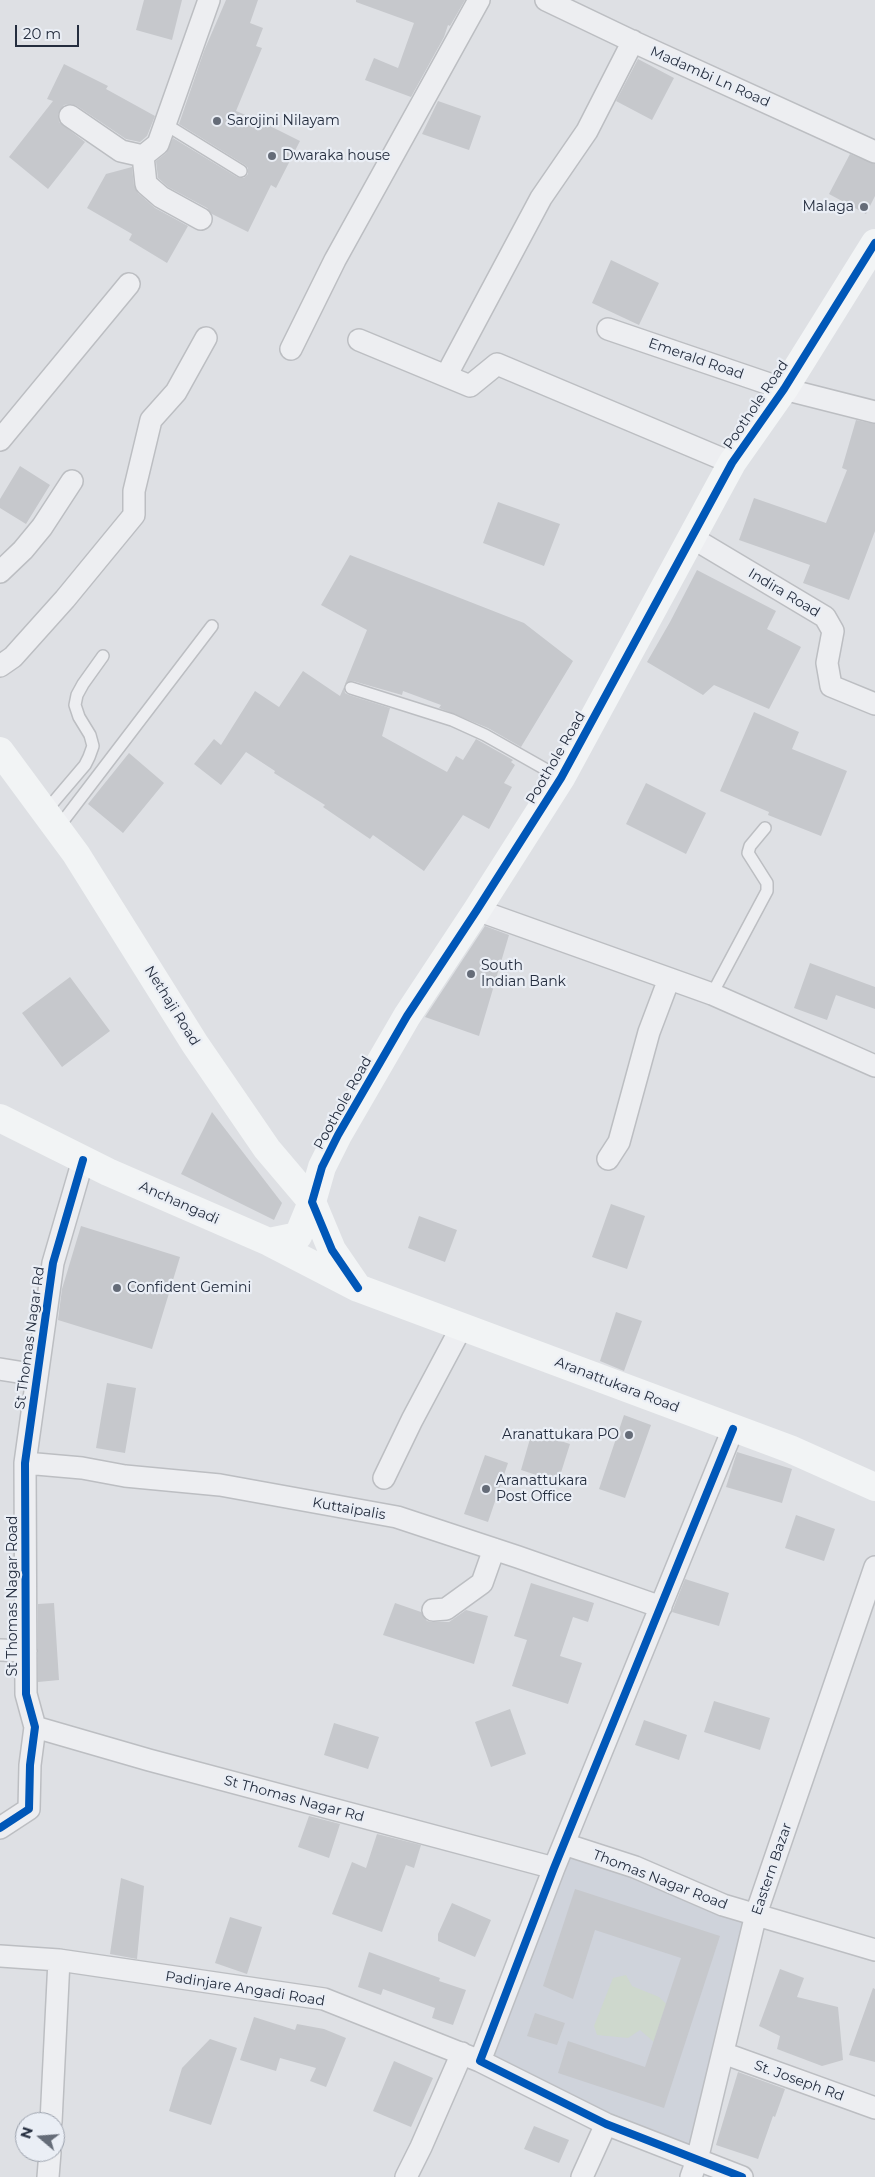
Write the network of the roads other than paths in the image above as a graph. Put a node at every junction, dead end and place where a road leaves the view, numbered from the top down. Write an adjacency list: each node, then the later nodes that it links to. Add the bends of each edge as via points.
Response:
1 (209, 0): 6 (street)
2 (479, 0): 16 (street, via 335,260)
3 (546, 0): 4 (street, Madambi Ln Road)
4 (633, 42): 7 (street, Madambi Ln Road); 17 (street, via 587,131 541,198)
5 (70, 116): 8 (street, via 121,151)
6 (165, 124): 8 (street, via 158,144); 9 (lane)
7 (875, 152)
8 (144, 156): 10 (street, via 146,184 161,197)
9 (241, 171)
10 (201, 219)
11 (874, 248): 18 (street, Poothole Road)
12 (129, 284): 20 (street)
13 (608, 329): 18 (street, Emerald Road)
14 (206, 338): 27 (street, via 176,392 151,420 134,491 134,515 65,599 13,657)
15 (359, 340): 17 (street)
16 (291, 349)
17 (446, 376): 21 (street, via 470,386 497,364)
18 (784, 389): 19 (street, Emerald Road); 21 (street, Poothole Road)
19 (875, 412)
20 (0, 440)
21 (732, 463): 23 (street, Poothole Road)
22 (72, 481): 24 (street, via 42,527)
23 (692, 537): 29 (street, Indira Road, via 825,617 832,631 827,663 831,686); 31 (street, Poothole Road)
24 (0, 572)
25 (212, 626): 32 (lane)
26 (103, 656): 32 (lane, via 82,684 75,705 93,746)
27 (0, 666)
28 (351, 688): 31 (lane, via 452,720)
29 (875, 704)
30 (0, 751): 32 (street, Nethaji Road)
31 (560, 778): 34 (street, Poothole Road)
32 (51, 820): 41 (street, Nethaji Road, via 76,854 195,1044 267,1149)
33 (764, 828): 36 (lane, via 748,853 767,882 767,891)
34 (477, 910): 35 (street); 41 (street, Poothole Road, via 407,1016 338,1135 322,1167)
35 (669, 979): 36 (street); 39 (street, via 649,1032 619,1142)
36 (712, 994): 37 (street)
37 (875, 1066)
38 (0, 1118): 40 (street, Anchangadi)
39 (608, 1159)
40 (83, 1160): 42 (street, Anchangadi); 46 (street, St Thomas Nagar Rd, via 54,1263)
41 (312, 1202): 42 (street, via 298,1236); 43 (street, via 332,1250)
42 (269, 1242): 43 (street, Anchangadi)
43 (358, 1288): 44 (street, Aranattukara Road)
44 (462, 1326): 47 (street, Aranattukara Road); 49 (street)
45 (0, 1370): 46 (street)
46 (37, 1375): 48 (street, St Thomas Nagar Rd)
47 (733, 1429): 50 (street, Aranattukara Road, via 790,1449); 53 (street)
48 (25, 1463): 51 (street, Kuttaipalis, via 220,1485 397,1517); 56 (street, St Thomas Nagar Road)
49 (384, 1478)
50 (875, 1487)
51 (494, 1549): 53 (street, Kuttaipalis); 54 (street, via 482,1583 446,1609)
52 (875, 1567): 61 (street, Eastern Bazar)
53 (661, 1607): 59 (street)
54 (433, 1610)
55 (0, 1650): 56 (street)
56 (26, 1651): 57 (street, St Thomas Nagar Road, via 26,1694)
57 (35, 1727): 58 (street, via 29,1809); 60 (street, St Thomas Nagar Rd)
58 (0, 1828)
59 (564, 1844): 60 (street); 61 (street, Thomas Nagar Road, via 635,1868 723,1905)
60 (554, 1868): 66 (street)
61 (756, 1914): 62 (street, Thomas Nagar Road); 65 (street, Eastern Bazar)
62 (875, 1950)
63 (0, 1956): 64 (street, Padinjare Angadi Road)
64 (60, 1960): 66 (street, Padinjare Angadi Road, via 324,2000); 68 (street)
65 (723, 2053): 67 (street, St. Joseph Rd); 71 (street, Eastern Bazar)
66 (471, 2057): 69 (street, Padinjare Angadi Road); 73 (street)
67 (875, 2108)
68 (52, 2112)
69 (606, 2124): 71 (street, Padinjare Angadi Road); 74 (street)
70 (49, 2162): 72 (street)
71 (694, 2168): 75 (street)
72 (48, 2177)
73 (406, 2177)
74 (582, 2177)
75 (742, 2177)

